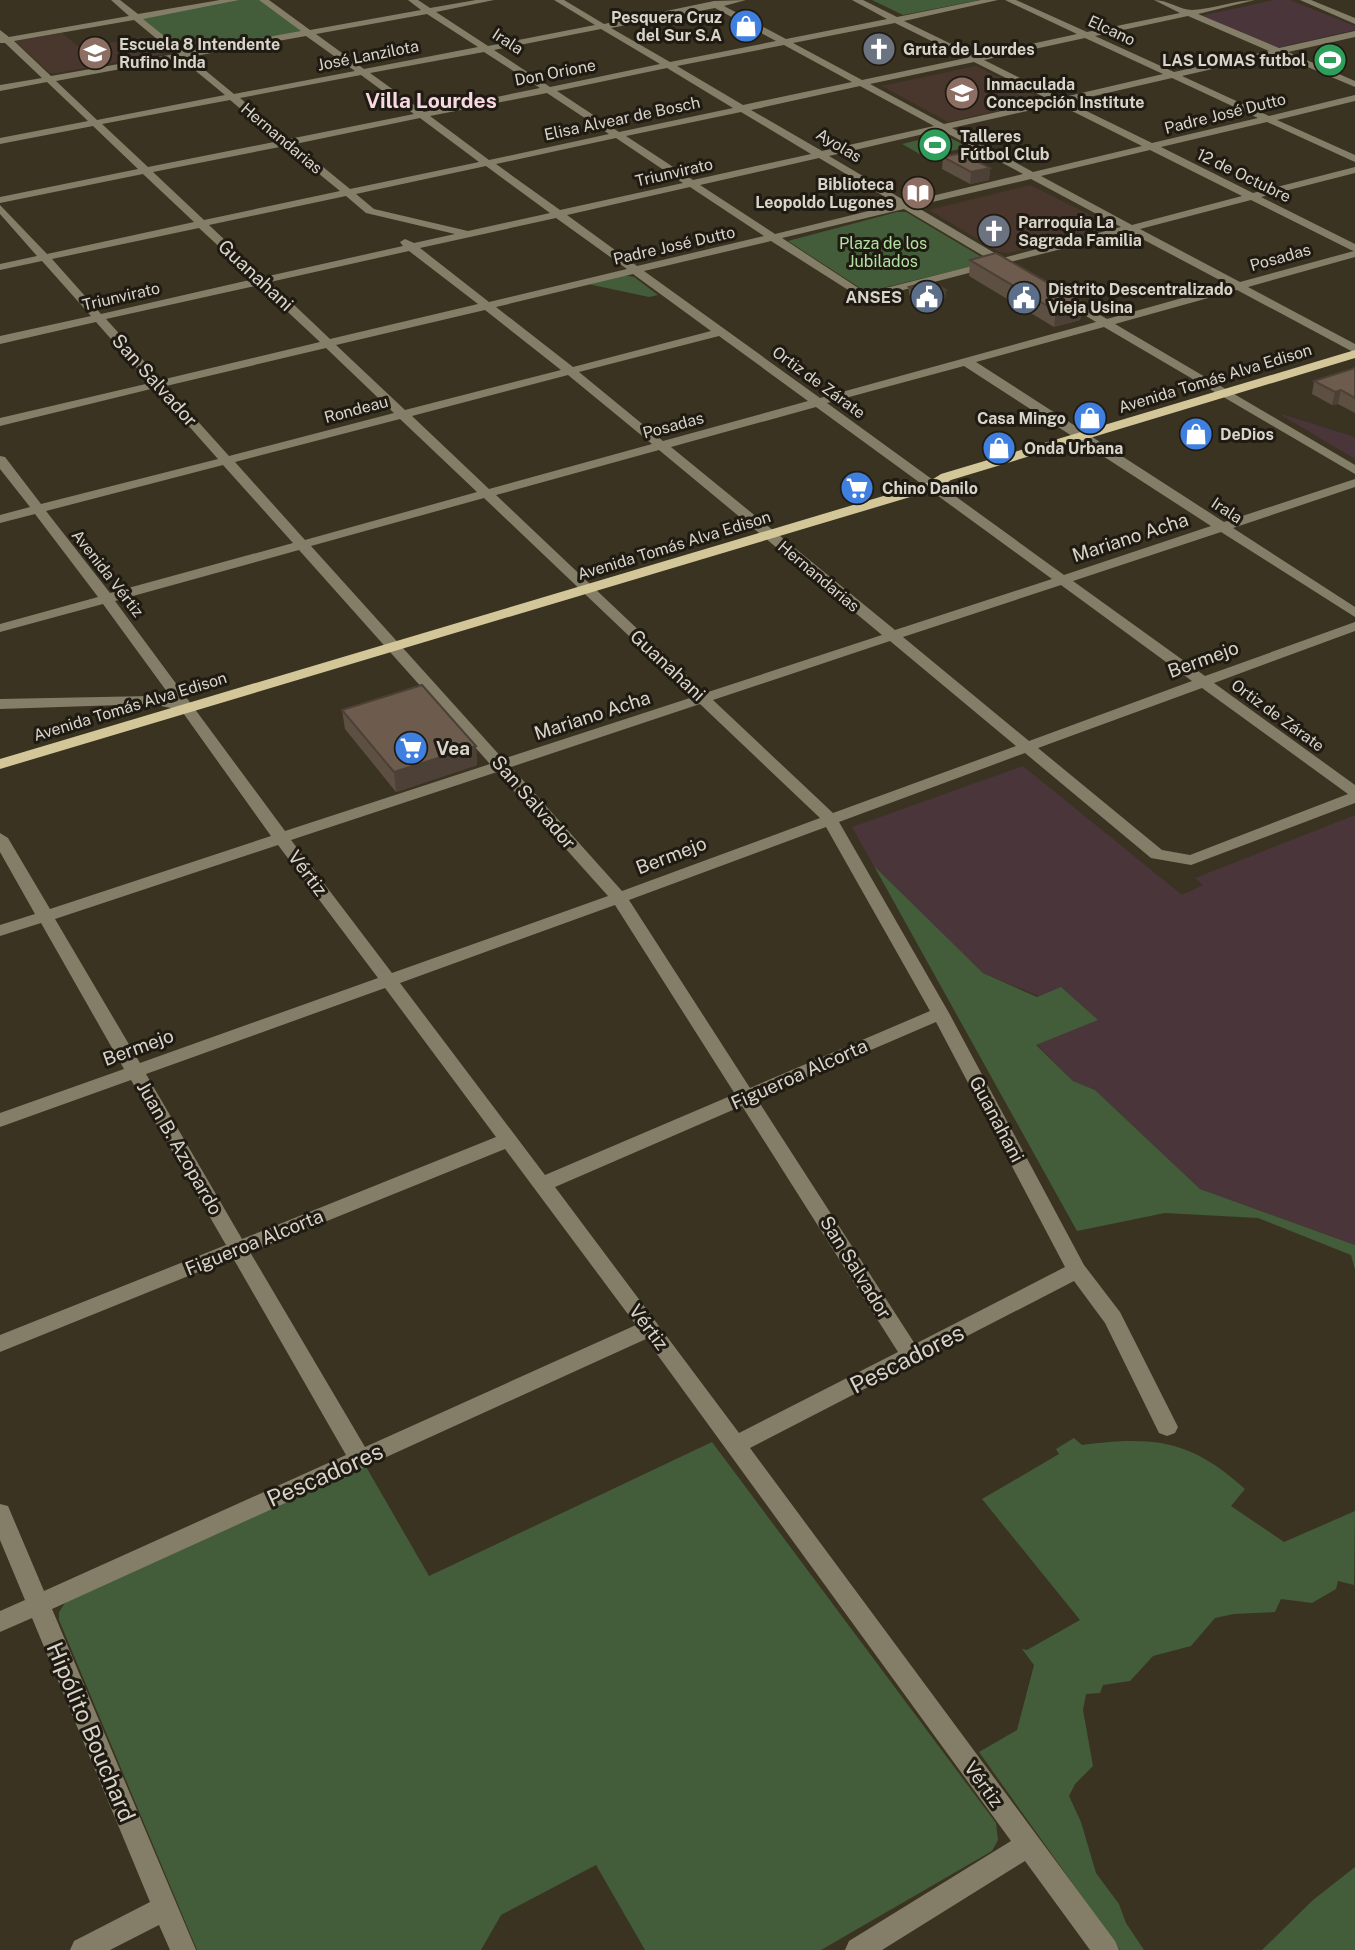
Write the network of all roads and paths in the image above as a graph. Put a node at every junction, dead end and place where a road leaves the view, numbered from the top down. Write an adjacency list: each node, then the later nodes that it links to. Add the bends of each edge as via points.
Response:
1 (115, 0): 17 (street, Hernandarias)
2 (236, 0): 17 (street)
3 (263, 0): 21 (street, Ortiz de Zárate)
4 (412, 0): 15 (street, Irala)
5 (490, 0): 15 (street)
6 (558, 0): 20 (street, Ayolas)
7 (742, 0): 14 (street, José Lanzilota)
8 (856, 0): 18 (street, 12 de Octubre)
9 (994, 0): 18 (street, Don Orione)
10 (1009, 0): 23 (street, Elcano)
11 (1158, 0): 16 (street)
12 (1251, 0): 16 (street, Elisa Alvear de Bosch)
13 (1304, 0): 19 (street)
14 (712, 2): 20 (street, José Lanzilota); 25 (street)
15 (429, 11): 21 (street); 26 (street, Irala)
16 (1190, 14): 23 (street, Elisa Alvear de Bosch); 27 (street)
17 (136, 17): 24 (street); 28 (street, Hernandarias)
18 (895, 19): 25 (street, Don Orione); 29 (street, 12 de Octubre)
19 (1355, 20)
20 (603, 26): 26 (street, José Lanzilota); 30 (street, Ayolas)
21 (307, 33): 28 (street); 31 (street, Ortiz de Zárate)
22 (1355, 34): 27 (street, Triunvirato)
23 (1084, 35): 29 (street, Elisa Alvear de Bosch); 32 (street, Elcano)
24 (2, 38): 33 (street, Guanahani)
25 (785, 42): 30 (street, Don Orione); 34 (street)
26 (487, 48): 31 (street, José Lanzilota); 37 (street, Irala)
27 (1280, 52): 32 (street, Triunvirato); 35 (street)
28 (181, 55): 33 (street); 38 (street, Hernandarias)
29 (973, 58): 34 (street, Elisa Alvear de Bosch); 40 (street, 12 de Octubre)
30 (669, 65): 37 (street, Don Orione); 41 (street, Ayolas)
31 (362, 72): 38 (street, José Lanzilota); 42 (street, Ortiz de Zárate)
32 (1173, 76): 40 (street, Triunvirato); 43 (street, Elcano)
33 (48, 79): 36 (street); 44 (street, Guanahani)
34 (861, 83): 41 (street, Elisa Alvear de Bosch); 45 (street)
35 (1355, 85)
36 (0, 88)
37 (548, 90): 42 (street, Don Orione); 46 (street, Irala)
38 (234, 97): 44 (street, José Lanzilota); 48 (street, Hernandarias)
39 (1355, 98): 43 (street, Padre José Dutto)
40 (1060, 101): 45 (street, Triunvirato); 49 (street, 12 de Octubre)
41 (742, 108): 46 (street, Elisa Alvear de Bosch); 50 (street, Ayolas)
42 (420, 116): 48 (street, Don Orione); 52 (street, Ortiz de Zárate)
43 (1267, 119): 49 (street, Padre José Dutto); 51 (street, Elcano)
44 (95, 123): 47 (street, José Lanzilota); 54 (street, Guanahani)
45 (944, 128): 50 (street, Triunvirato); 55 (street)
46 (617, 135): 52 (street, Elisa Alvear de Bosch); 56 (street, Irala)
47 (0, 141)
48 (286, 143): 54 (street, Don Orione); 57 (street, Hernandarias)
49 (1152, 147): 55 (street, Padre José Dutto); 58 (street, 12 de Octubre)
50 (821, 155): 56 (street, Triunvirato); 60 (street, Ayolas)
51 (1355, 159)
52 (487, 163): 57 (street, Elisa Alvear de Bosch); 62 (street, Ortiz de Zárate)
53 (1355, 170): 58 (street)
54 (145, 171): 59 (street, Don Orione); 63 (street, Guanahani)
55 (1033, 176): 60 (street, Padre José Dutto); 64 (street)
56 (689, 185): 62 (street, Triunvirato); 67 (street, Irala)
57 (347, 192): 63 (street, Elisa Alvear de Bosch); 65 (street, Hernandarias, via 376,213)
58 (1252, 197): 64 (street); 69 (street, 12 de Octubre)
59 (0, 200)
60 (908, 206): 67 (street, Padre José Dutto); 72 (street, Ayolas)
61 (0, 208): 71 (street, San Salvador)
62 (558, 214): 65 (street, Triunvirato); 75 (street, Ortiz de Zárate)
63 (202, 224): 71 (street, Elisa Alvear de Bosch); 76 (street, Guanahani)
64 (1131, 228): 72 (street); 77 (street)
65 (470, 234): 68 (street, Triunvirato)
66 (400, 238): 68 (street, Hernandarias)
67 (774, 238): 72 (street, Irala, via 864,298); 75 (street, Padre José Dutto)
68 (412, 247): 76 (street, Triunvirato); 79 (street, Hernandarias)
69 (1355, 248)
70 (1355, 254): 77 (street, Posadas)
71 (44, 257): 73 (street, Elisa Alvear de Bosch); 80 (street, San Salvador)
72 (1003, 262): 74 (street, Ayolas)
73 (0, 267)
74 (1015, 269)
75 (633, 270): 79 (street, Padre José Dutto); 82 (street, Ortiz de Zárate)
76 (262, 281): 80 (street, Triunvirato); 84 (street, Guanahani)
77 (1239, 287): 81 (street, Posadas); 85 (street)
78 (1049, 290): 81 (street)
79 (485, 306): 84 (street, Padre José Dutto); 88 (street, Hernandarias)
80 (99, 318): 83 (street, Triunvirato); 89 (street, San Salvador)
81 (1107, 323): 86 (street, Posadas); 90 (street)
82 (720, 332): 88 (street, Rondeau); 91 (street, Ortiz de Zárate)
83 (0, 340)
84 (328, 344): 89 (street, Padre José Dutto); 92 (street, Guanahani)
85 (1355, 352): 90 (main road, Avenida Tomás Alva Edison)
86 (967, 362): 91 (street, Posadas); 94 (street, Irala)
87 (1355, 364): 90 (main road, Avenida Tomás Alva Edison)
88 (572, 372): 92 (street, Rondeau); 95 (street, Hernandarias)
89 (158, 384): 93 (street, Padre José Dutto); 97 (street, San Salvador)
90 (1231, 396): 94 (main road, Avenida Tomás Alva Edison); 98 (street)
91 (819, 403): 95 (street, Posadas); 100 (street, Ortiz de Zárate)
92 (404, 415): 97 (street, Rondeau); 101 (street, Guanahani)
93 (0, 422)
94 (1086, 440): 100 (main road, Avenida Tomás Alva Edison, via 946,477); 100 (main road, Avenida Tomás Alva Edison, via 955,485); 104 (street, Irala)
95 (662, 447): 101 (street, Posadas); 105 (street, Hernandarias)
96 (0, 460): 102 (street, Avenida Vértiz)
97 (228, 461): 102 (street, Rondeau); 106 (street, San Salvador)
98 (1355, 470)
99 (1355, 483): 104 (street, Mariano Acha)
100 (932, 486): 105 (main road, Avenida Tomás Alva Edison); 107 (street, Ortiz de Zárate)
101 (488, 495): 106 (street, Posadas); 108 (street, Guanahani)
102 (37, 510): 103 (street, Rondeau); 109 (street, Avenida Vértiz)
103 (0, 519)
104 (1222, 527): 107 (street, Mariano Acha); 110 (street, Irala)
105 (769, 535): 108 (main road, Avenida Tomás Alva Edison); 113 (street, Hernandarias)
106 (305, 546): 109 (street, Posadas); 114 (street, San Salvador)
107 (1062, 580): 113 (street, Mariano Acha); 115 (street, Ortiz de Zárate)
108 (587, 589): 114 (main road, Avenida Tomás Alva Edison); 116 (street, Guanahani)
109 (107, 599): 112 (street, Posadas); 118 (street, Avenida Vértiz)
110 (1355, 613)
111 (1355, 625): 115 (street, Bermejo)
112 (0, 628)
113 (891, 636): 116 (street, Mariano Acha); 119 (street, Hernandarias)
114 (395, 646): 118 (main road, Avenida Tomás Alva Edison); 121 (street, San Salvador)
115 (1202, 681): 119 (street, Bermejo); 122 (street, Ortiz de Zárate)
116 (703, 698): 121 (street, Mariano Acha); 123 (street, Guanahani)
117 (0, 704): 118 (street, via 151,700)
118 (186, 707): 120 (main road, Avenida Tomás Alva Edison); 125 (street, Vértiz)
119 (1026, 746): 122 (street, Hernandarias, via 1157,853 1174,859 1191,860); 123 (street, Bermejo)
120 (0, 764)
121 (502, 765): 125 (street, Mariano Acha); 126 (street, San Salvador)
122 (1355, 794)
123 (829, 818): 126 (street, Bermejo); 130 (street, Guanahani)
124 (0, 838): 127 (street, Juan B. Azopardo)
125 (282, 839): 127 (street, Mariano Acha); 129 (street, Vértiz)
126 (619, 898): 129 (street, Bermejo); 132 (street, San Salvador)
127 (45, 916): 128 (street, Mariano Acha); 131 (street, Juan B. Azopardo)
128 (0, 931)
129 (387, 979): 131 (street, Bermejo); 134 (street, Vértiz)
130 (940, 1013): 132 (street, Figueroa Alcorta); 137 (street, Guanahani)
131 (135, 1071): 133 (street, Bermejo); 136 (street, Juan B. Azopardo)
132 (749, 1097): 135 (street, Figueroa Alcorta); 140 (street, San Salvador)
133 (0, 1120)
134 (508, 1140): 135 (street, Vértiz); 136 (street, Figueroa Alcorta)
135 (543, 1184): 138 (street, Vértiz)
136 (238, 1248): 139 (street, Figueroa Alcorta); 143 (street, Juan B. Azopardo)
137 (1077, 1270): 140 (street, Pescadores); 141 (street, Guanahani, via 1113,1318)
138 (650, 1328): 142 (street, Vértiz); 143 (street, Pescadores)
139 (0, 1344)
140 (912, 1357): 142 (street, Pescadores)
141 (1167, 1427)
142 (736, 1445): 147 (street, Vértiz)
143 (360, 1459): 145 (street, Pescadores)
144 (0, 1513): 145 (street, Hipólito Bouchard)
145 (38, 1605): 146 (street, Pescadores); 148 (street, Hipólito Bouchard)
146 (0, 1622)
147 (1029, 1844): 151 (street); 152 (street, Vértiz)
148 (165, 1908): 149 (street); 150 (street, Hipólito Bouchard)
149 (83, 1950)
150 (183, 1950)
151 (858, 1950)
152 (1105, 1950)

